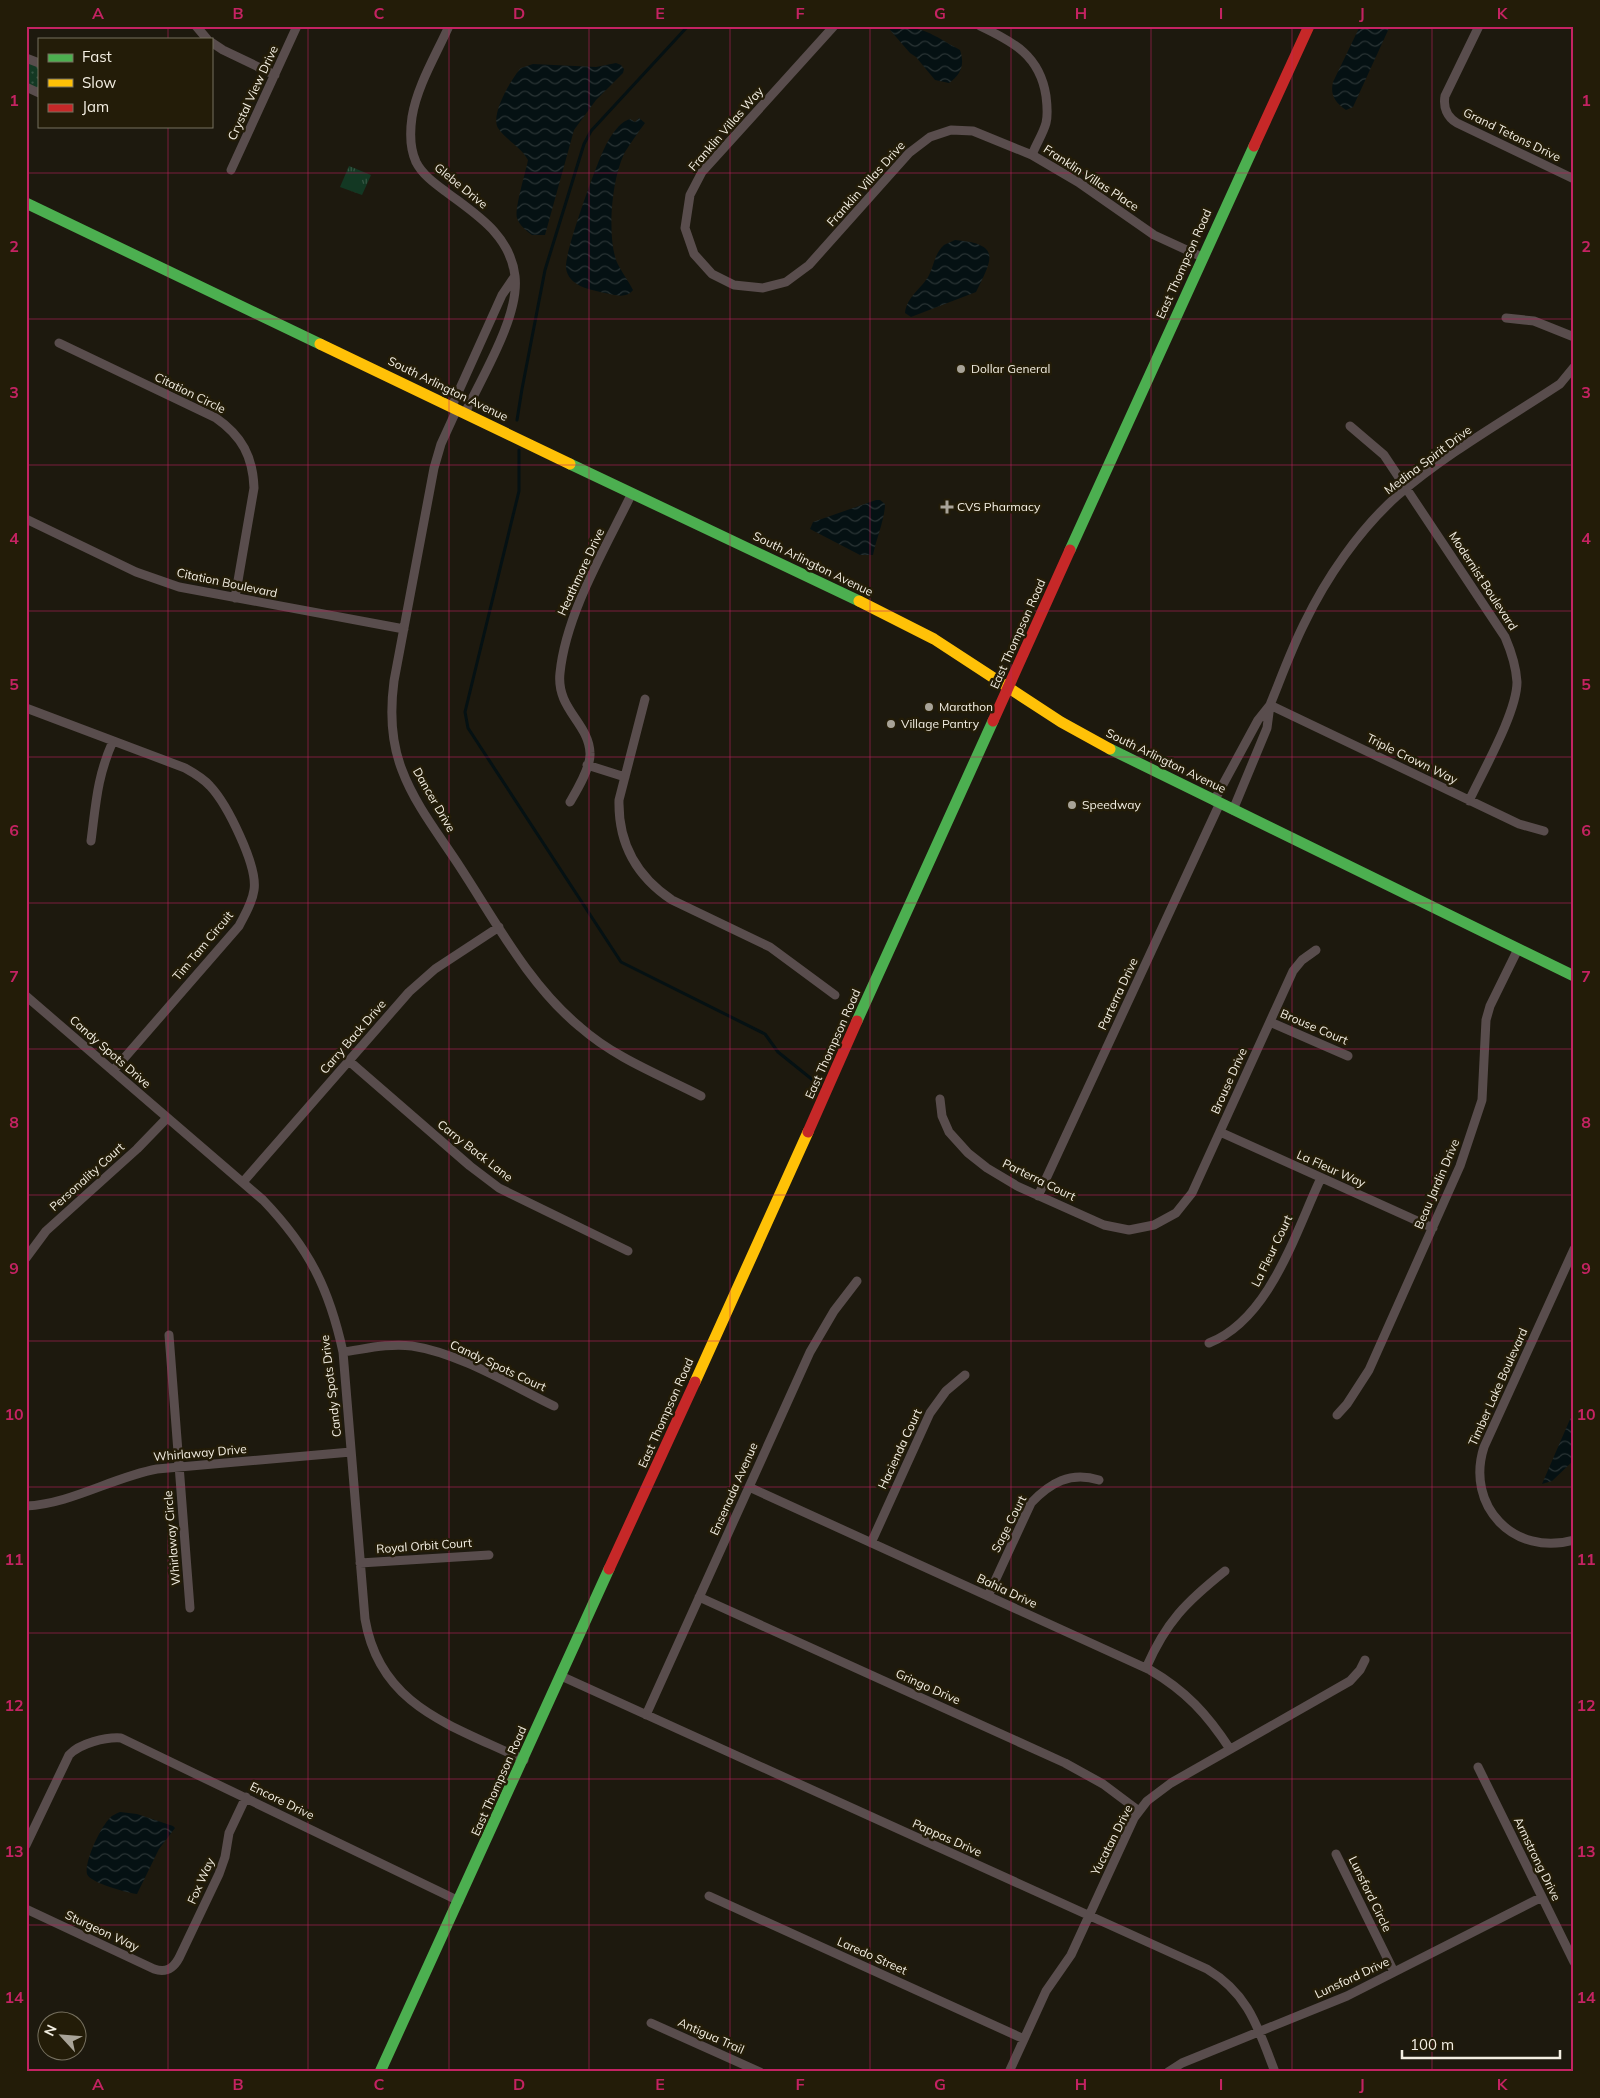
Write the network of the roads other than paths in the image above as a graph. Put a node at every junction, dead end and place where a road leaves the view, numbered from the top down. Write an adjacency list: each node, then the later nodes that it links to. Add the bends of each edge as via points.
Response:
1 (196, 26): 8 (street)
2 (297, 26): 12 (street, Crystal View Drive)
3 (449, 26): 20 (street, Glebe Drive, via 416,102 412,117 412,148 416,162 425,174 492,228 508,250)
4 (834, 26): 21 (street, Franklin Villas Way, via 702,172 690,195 686,228 694,254 712,274 734,285 763,288)
5 (980, 26): 15 (street, Franklin Villas Place, via 1019,48 1034,62 1044,84 1046,122)
6 (1309, 26): 19 (main road, East Thompson Road)
7 (1479, 26): 17 (street, Grand Tetons Drive, via 1447,91 1445,107 1449,116 1457,123)
8 (206, 38)
9 (212, 43): 12 (street)
10 (26, 58): 11 (street)
11 (38, 64)
12 (275, 75): 16 (street, Crystal View Drive)
13 (26, 87): 14 (street)
14 (38, 93)
15 (1032, 155): 19 (street, Franklin Villas Place, via 1078,182 1154,235); 21 (street, Franklin Villas Drive, via 972,131 951,130 930,137 909,152 809,265)
16 (231, 170)
17 (1574, 179)
18 (26, 203): 26 (main road, South Arlington Avenue)
19 (1202, 257): 33 (main road, East Thompson Road)
20 (515, 276): 26 (street, via 502,295); 26 (street, Glebe Drive, via 514,298 506,324)
21 (786, 282)
22 (1506, 318): 23 (street, via 1534,321)
23 (1574, 337)
24 (59, 343): 31 (street, Citation Circle, via 216,418 242,442 249,454 254,488)
25 (1574, 367): 28 (street, Medina Spirit Drive, via 1560,384)
26 (458, 409): 29 (main road, South Arlington Avenue); 32 (street, Dancer Drive, via 441,444 434,468)
27 (1350, 426): 28 (street, Modernist Boulevard, via 1384,454)
28 (1407, 489): 35 (street, Medina Spirit Drive, via 1361,534 1333,574 1304,624); 40 (street, Modernist Boulevard, via 1505,637 1514,658 1517,683 1512,710)
29 (632, 493): 33 (main road, South Arlington Avenue, via 918,630); 38 (street, Heathmore Drive, via 576,610 566,639 560,674 564,702 586,738 590,754)
30 (26, 519): 31 (street, Citation Boulevard, via 144,575)
31 (235, 598): 32 (street, Citation Boulevard)
32 (404, 630): 46 (street, Dancer Drive, via 391,705 393,734 402,771 418,802)
33 (1008, 688): 42 (main road, South Arlington Avenue, via 1068,727); 90 (main road, East Thompson Road)
34 (645, 699): 39 (street)
35 (1270, 705): 40 (street, Triple Crown Way); 42 (street, Medina Spirit Drive, via 1258,720); 43 (street, Medina Spirit Drive, via 1267,728)
36 (26, 708): 37 (street, Tim Tam Circuit)
37 (113, 741): 45 (street, via 96,792); 55 (street, Tim Tam Circuit, via 185,768 210,785 222,801 254,874 249,908 239,926)
38 (587, 765): 39 (street); 41 (street, Heathmore Drive)
39 (625, 777): 50 (street, via 619,800 620,825 626,849 645,878 672,900 770,947)
40 (1469, 800): 44 (street, Triple Crown Way, via 1519,824)
41 (570, 802)
42 (1217, 802): 43 (main road, South Arlington Avenue); 62 (street, Parterra Drive)
43 (1233, 810): 47 (main road, South Arlington Avenue)
44 (1544, 831)
45 (91, 841)
46 (499, 926): 54 (street, Carry Back Drive, via 435,969 409,992); 56 (street, Dancer Drive, via 546,994 580,1028 621,1056)
47 (1518, 949): 49 (main road, South Arlington Avenue); 64 (street, Beau Jardin Drive, via 1488,1013 1481,1104 1460,1166)
48 (1316, 950): 52 (street, Brouse Drive, via 1293,971)
49 (1574, 976)
50 (835, 996)
51 (27, 998): 55 (street, Candy Spots Drive)
52 (1270, 1022): 53 (street, Brouse Court); 59 (street, Brouse Drive)
53 (1348, 1056)
54 (349, 1061): 61 (street, Carry Back Drive); 66 (street, Carry Back Lane, via 499,1188)
55 (113, 1071): 58 (street, Candy Spots Drive)
56 (702, 1096)
57 (940, 1099): 62 (street, Parterra Court, via 944,1123 961,1146 987,1168)
58 (167, 1118): 61 (street, Candy Spots Drive); 67 (street, Personality Court, via 138,1149 46,1231)
59 (1220, 1132): 60 (street, La Fleur Way); 63 (street, Brouse Drive, via 1192,1193 1176,1213)
60 (1321, 1178): 64 (street, La Fleur Way); 70 (street, La Fleur Court, via 1269,1289 1241,1322)
61 (243, 1182): 71 (street, Candy Spots Drive, via 280,1217 309,1257 328,1296)
62 (1038, 1196): 63 (street, Parterra Court, via 1114,1228 1144,1228)
63 (1163, 1221)
64 (1433, 1228): 74 (street, Beau Jardin Drive, via 1364,1379)
65 (1574, 1249): 80 (street, Timber Lake Boulevard, via 1481,1457 1479,1476 1483,1495 1494,1516 1511,1532 1544,1544)
66 (628, 1251)
67 (26, 1258)
68 (858, 1281): 78 (street, Ensenada Avenue, via 818,1336)
69 (168, 1334): 76 (street, Whirlaway Circle)
70 (1209, 1343)
71 (343, 1352): 73 (street, Candy Spots Court, via 396,1346 434,1351); 75 (street, Candy Spots Drive)
72 (965, 1375): 81 (street, Hacienda Court, via 946,1391 932,1410)
73 (554, 1406)
74 (1337, 1415)
75 (351, 1452): 76 (street, Whirlaway Drive); 83 (street, Candy Spots Drive)
76 (179, 1467): 79 (street, Whirlaway Drive, via 140,1472 56,1501); 87 (street, Whirlaway Circle)
77 (1099, 1480): 85 (street, Sage Court, via 1078,1477 1064,1480 1038,1495)
78 (749, 1487): 81 (street, Bahia Drive); 86 (street, Ensenada Avenue)
79 (26, 1506)
80 (1574, 1540)
81 (871, 1543): 85 (street, Bahia Drive)
82 (489, 1555): 83 (street, Royal Orbit Court)
83 (360, 1563): 93 (street, Candy Spots Drive, via 367,1633 377,1660 393,1684 426,1712)
84 (1225, 1571): 89 (street, via 1189,1600 1173,1619 1159,1639)
85 (988, 1596): 89 (street, Bahia Drive)
86 (699, 1597): 91 (street, Ensenada Avenue); 96 (street, Gringo Drive, via 1065,1763 1099,1781)
87 (190, 1608)
88 (1365, 1660): 92 (street, Yucatan Drive, via 1350,1681)
89 (1146, 1668): 92 (street, Bahia Drive, via 1198,1705)
90 (561, 1676): 91 (street, Pappas Drive); 93 (main road, East Thompson Road)
91 (646, 1715): 103 (street, Pappas Drive)
92 (1230, 1749): 96 (street, Yucatan Drive, via 1160,1789)
93 (524, 1760): 101 (main road, East Thompson Road)
94 (1478, 1767): 100 (street, Armstrong Drive)
95 (246, 1797): 97 (street, Encore Drive, via 121,1738 106,1739 73,1750 69,1755); 101 (street, Encore Drive); 105 (street, Fox Way, via 229,1833 219,1874 179,1958)
96 (1139, 1811): 103 (street, Yucatan Drive)
97 (26, 1845)
98 (1336, 1854): 106 (street, Lunsford Circle)
99 (709, 1896): 109 (street, Laredo Street)
100 (1542, 1897): 104 (street, Armstrong Drive); 106 (street, Lunsford Drive)
101 (459, 1901): 110 (main road, East Thompson Road)
102 (26, 1909): 105 (street, Sturgeon Way, via 154,1969)
103 (1088, 1916): 108 (street, Pappas Drive, via 1220,1977 1244,2001); 109 (street, Yucatan Drive, via 1066,1964 1046,1991)
104 (1574, 1962)
105 (169, 1970)
106 (1394, 1972): 108 (street, Lunsford Drive)
107 (651, 2023): 111 (street, Antigua Trail)
108 (1260, 2032): 113 (street, Lunsford Drive, via 1182,2063); 114 (street, Pappas Drive)
109 (1024, 2039): 112 (street, Yucatan Drive)
110 (380, 2072)
111 (760, 2072)
112 (1009, 2072)
113 (1168, 2072)
114 (1275, 2072)

